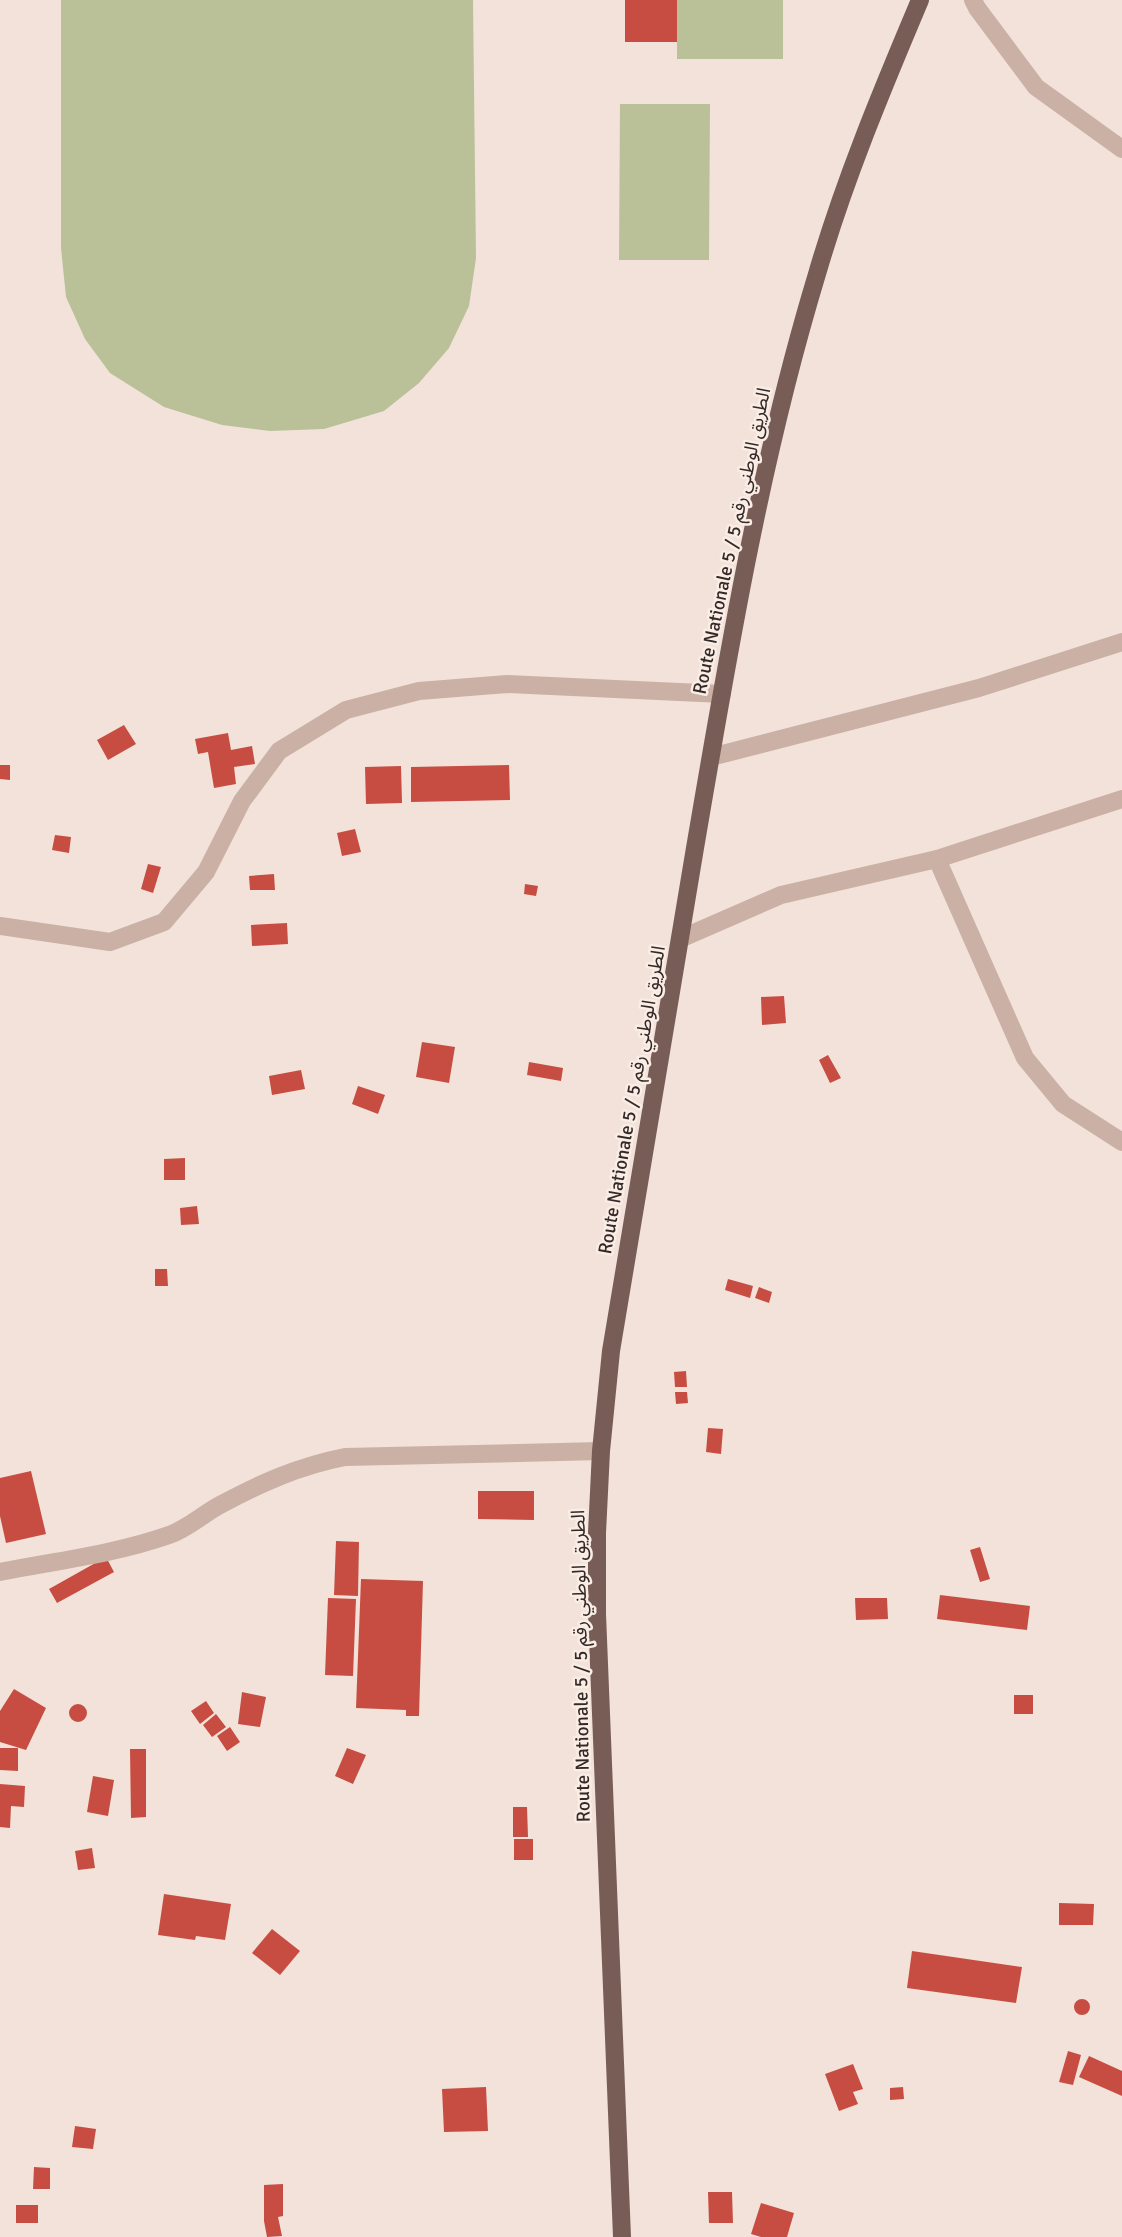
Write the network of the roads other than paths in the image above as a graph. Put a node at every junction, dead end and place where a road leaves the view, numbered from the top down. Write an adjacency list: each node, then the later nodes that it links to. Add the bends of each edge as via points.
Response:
1 (920, 0): 5 (main road, Route Nationale 5 / الطريق الوطني رقم 5, via 856,159 810,297 759,502)
2 (973, 0): 3 (street, via 1036,87)
3 (1122, 149)
4 (1122, 642): 6 (street, via 979,688)
5 (722, 694): 6 (main road, Route Nationale 5 / الطريق الوطني رقم 5); 9 (street, via 507,684 419,691 346,710 279,751 242,801 206,872 164,922 110,942)
6 (711, 757): 10 (main road, Route Nationale 5 / الطريق الوطني رقم 5)
7 (1122, 799): 8 (street)
8 (937, 859): 10 (street, via 781,895); 11 (street, via 1025,1058 1063,1104)
9 (0, 926)
10 (680, 939): 12 (main road, Route Nationale 5 / الطريق الوطني رقم 5, via 611,1351)
11 (1122, 1142)
12 (601, 1451): 13 (street, via 345,1457 311,1464 259,1485 172,1535); 14 (main road, Route Nationale 5 / الطريق الوطني رقم 5, via 597,1614)
13 (0, 1572)
14 (622, 2237)

